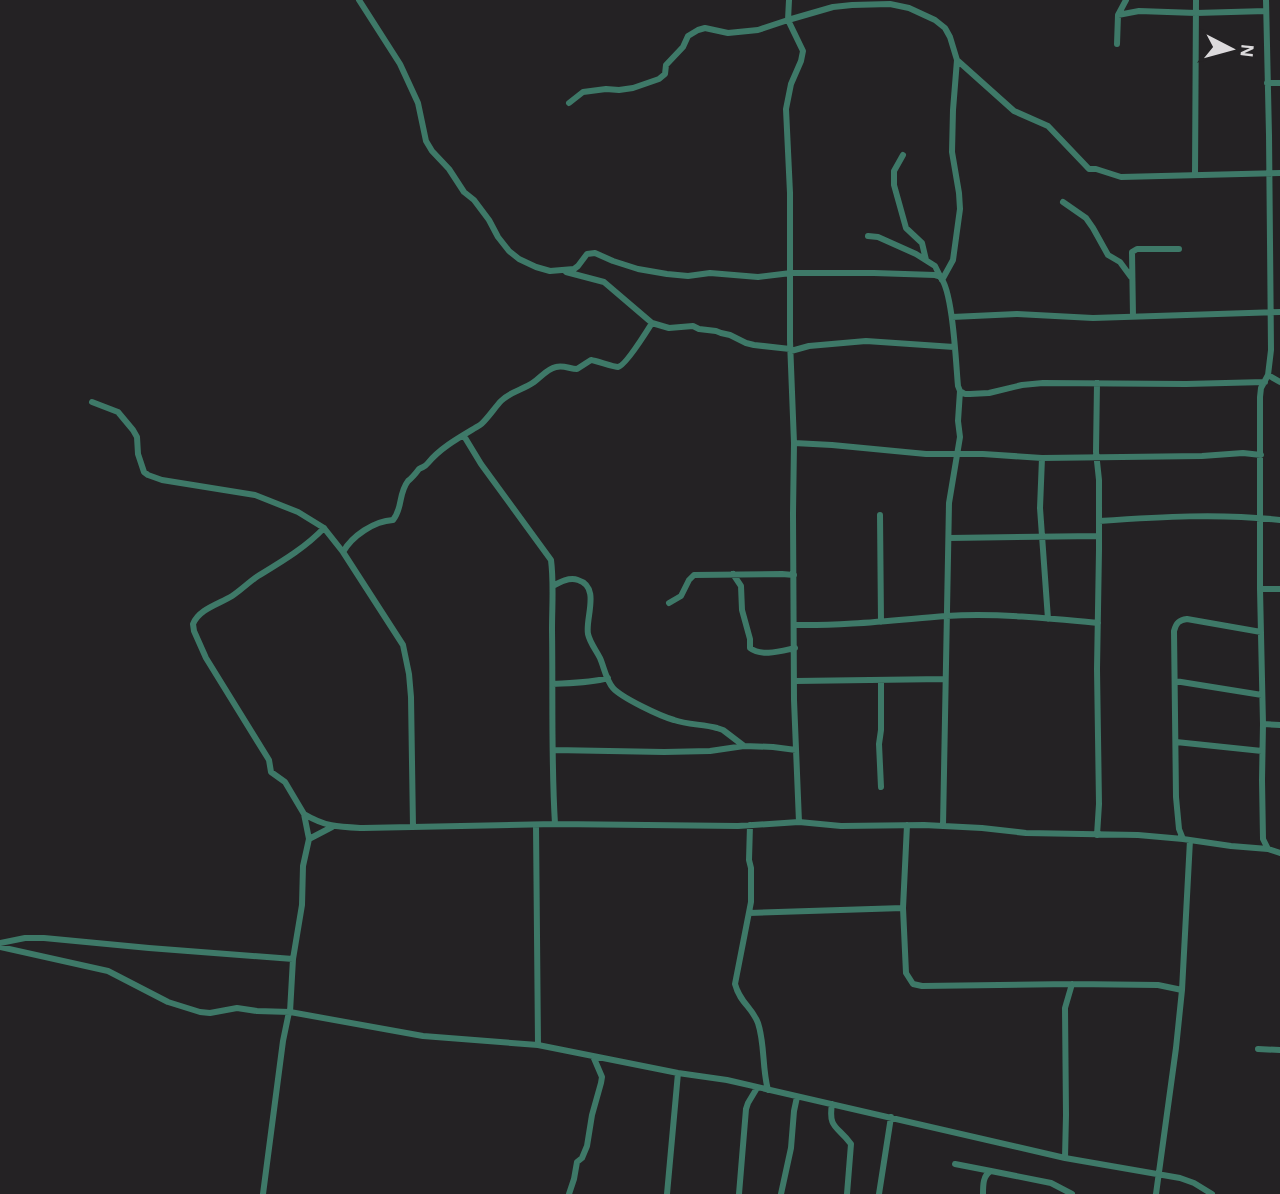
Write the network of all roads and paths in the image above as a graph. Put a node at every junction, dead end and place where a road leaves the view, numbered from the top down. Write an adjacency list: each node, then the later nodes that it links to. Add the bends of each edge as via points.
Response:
1 (359, 0): 23 (street, via 400,64 432,151 509,251 536,267)
2 (789, 0): 9 (street)
3 (1126, 0): 8 (street)
4 (1196, 0): 7 (street)
5 (1266, 0): 6 (street)
6 (1266, 11): 7 (street); 12 (street)
7 (1196, 13): 8 (street); 18 (street)
8 (1118, 15): 10 (street)
9 (788, 20): 11 (street, via 852,5 909,8 945,28); 14 (street, via 758,30 698,30 688,36 659,79 633,88 583,92); 24 (street, via 803,51 786,109)
10 (1117, 44)
11 (957, 60): 18 (street, via 1014,111 1048,126 1089,169 1121,177); 26 (street, via 952,152 960,209 953,260)
12 (1267, 83): 13 (street); 17 (street)
13 (1280, 83)
14 (569, 103)
15 (903, 155): 22 (street, via 894,172 894,185 906,228 922,243)
16 (1280, 173): 17 (street)
17 (1269, 174): 18 (street); 28 (street)
18 (1195, 175)
19 (1063, 202): 25 (street, via 1086,218 1108,255)
20 (869, 236): 22 (street)
21 (1180, 249): 25 (street, via 1132,252)
22 (926, 260): 26 (street)
23 (561, 271): 24 (street, via 573,269 587,254 595,253 667,274); 31 (street, via 604,282)
24 (791, 273): 26 (street, via 931,274); 33 (street)
25 (1132, 278): 29 (street)
26 (941, 279): 30 (street)
27 (1280, 312): 28 (street)
28 (1270, 313): 29 (street); 34 (street)
29 (1133, 316): 30 (street)
30 (952, 317): 32 (street)
31 (652, 323): 33 (street, via 669,328 693,326 754,345); 39 (street, via 620,367 590,360 577,369 553,368 509,394)
32 (954, 347): 33 (street, via 866,341); 37 (street)
33 (790, 350): 40 (street)
34 (1266, 379): 35 (street); 36 (street); 42 (street, via 1260,397)
35 (1280, 382)
36 (1097, 383): 37 (street, via 1043,383 989,393); 44 (street)
37 (960, 391): 41 (street)
38 (92, 402): 49 (street, via 118,412 133,430 148,475 255,495)
39 (464, 436): 53 (street, via 434,455 407,483 393,520 372,525); 56 (street, via 551,560)
40 (794, 443): 41 (street); 55 (street)
41 (958, 454): 43 (street); 52 (street, via 949,498)
42 (1261, 455): 44 (street); 46 (street)
43 (1042, 458): 44 (street); 50 (street)
44 (1096, 458): 48 (street)
45 (880, 514): 62 (street)
46 (1259, 518): 47 (street); 48 (street); 57 (street)
47 (1280, 520)
48 (1099, 521): 51 (street)
49 (324, 528): 53 (street); 82 (street, via 193,624 206,658 269,760 271,772 285,782)
50 (1042, 536): 51 (street); 52 (street); 61 (street)
51 (1098, 536): 63 (street)
52 (949, 538): 60 (street)
53 (342, 552): 90 (street, via 403,645 411,697)
54 (733, 574): 55 (street); 59 (street, via 692,575 681,596); 66 (street, via 741,586 750,648 781,652)
55 (794, 575): 64 (street)
56 (553, 586): 67 (street, via 572,579 587,585 591,603 588,636); 72 (street)
57 (1260, 589): 58 (street); 65 (street)
58 (1280, 589)
59 (669, 603)
60 (948, 616): 61 (street); 62 (street); 68 (street)
61 (1048, 619): 63 (street)
62 (881, 622): 64 (street)
63 (1098, 622): 91 (street)
64 (794, 625): 66 (street)
65 (1261, 632): 71 (street, via 1180,620 1174,631); 73 (street)
66 (795, 648): 70 (street)
67 (608, 678): 72 (street); 77 (street, via 619,693 642,706 673,720 717,727)
68 (946, 679): 69 (street); 88 (street)
69 (881, 680): 70 (street); 81 (street)
70 (795, 681): 79 (street)
71 (1175, 681): 73 (street); 76 (street)
72 (553, 684): 78 (street)
73 (1262, 695): 74 (street)
74 (1263, 724): 75 (street); 80 (street)
75 (1280, 725)
76 (1176, 742): 80 (street); 93 (street, via 1179,829)
77 (744, 746): 78 (street, via 687,752); 79 (street)
78 (554, 750): 84 (street)
79 (796, 750): 83 (street)
80 (1262, 751): 94 (street)
81 (881, 787)
82 (304, 814): 89 (street); 92 (street)
83 (799, 822): 86 (street); 87 (street)
84 (555, 824): 85 (street); 86 (street)
85 (536, 825): 90 (street); 103 (street)
86 (750, 825): 97 (street)
87 (907, 825): 88 (street); 96 (street)
88 (943, 826): 91 (street)
89 (334, 827): 90 (street); 92 (street)
90 (413, 827)
91 (1097, 835): 93 (street)
92 (309, 839): 99 (street)
93 (1187, 839): 94 (street); 101 (street)
94 (1268, 849): 95 (street)
95 (1280, 853)
96 (903, 908): 97 (street); 100 (street, via 906,974 913,984)
97 (749, 913): 109 (street, via 736,984 758,1022)
98 (0, 945): 99 (street, via 44,938); 102 (street, via 108,971 200,1012 237,1008)
99 (293, 959): 102 (street)
100 (1072, 984): 101 (street, via 1158,985); 113 (street, via 1065,1008)
101 (1182, 990): 116 (street)
102 (290, 1012): 103 (street, via 423,1036); 117 (street)
103 (538, 1045): 106 (street)
104 (1258, 1049): 105 (street)
105 (1280, 1050)
106 (593, 1056): 107 (street); 118 (street, via 601,1083 587,1146 577,1162)
107 (678, 1073): 108 (street); 119 (street)
108 (757, 1088): 109 (street); 120 (street, via 746,1109)
109 (768, 1090): 110 (street)
110 (797, 1097): 111 (street); 121 (street)
111 (832, 1104): 112 (street); 122 (street, via 831,1122 850,1144)
112 (891, 1117): 113 (street); 123 (street)
113 (1065, 1158): 116 (street)
114 (955, 1164): 115 (street)
115 (991, 1171): 124 (street); 125 (street, via 1051,1184)
116 (1160, 1174): 126 (street); 127 (street, via 1194,1183)
117 (263, 1194)
118 (569, 1194)
119 (667, 1194)
120 (739, 1194)
121 (781, 1194)
122 (847, 1194)
123 (879, 1194)
124 (983, 1194)
125 (1072, 1194)
126 (1156, 1194)
127 (1212, 1194)

